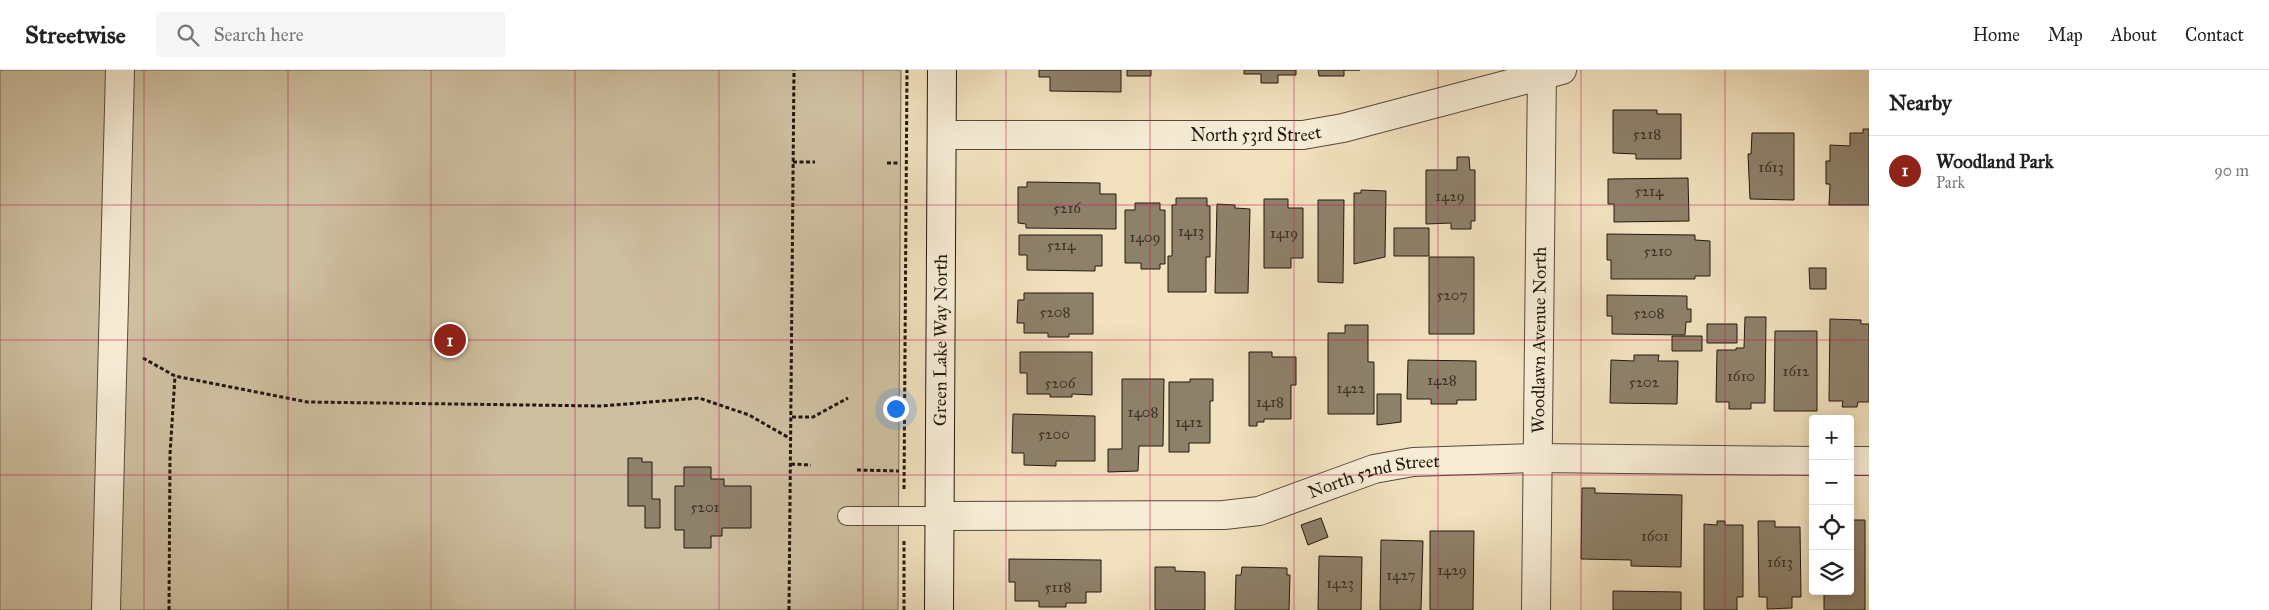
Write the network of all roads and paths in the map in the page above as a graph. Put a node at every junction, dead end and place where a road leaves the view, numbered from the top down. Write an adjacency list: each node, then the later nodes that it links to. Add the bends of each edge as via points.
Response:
1 (120, 70): 11 (street)
2 (794, 70): 7 (path)
3 (907, 70): 25 (path)
4 (942, 70): 6 (street, Green Lake Way North)
5 (1548, 72): 6 (street, North 53rd Street, via 1342,128 1304,135); 16 (street, Woodlawn Avenue North)
6 (942, 135): 26 (street, Green Lake Way North)
7 (793, 162): 8 (path); 14 (path)
8 (815, 162)
9 (887, 162): 10 (path)
10 (900, 162)
11 (113, 339): 12 (path); 27 (street)
12 (175, 376): 15 (path, via 307,402 602,406 699,398 749,415); 28 (path, via 170,454)
13 (848, 398): 14 (path, via 813,417)
14 (792, 417): 15 (path)
15 (791, 439): 20 (path)
16 (1537, 458): 17 (street, North 52nd Street); 26 (street, North 52nd Street, via 1413,462 1374,469 1259,511 1224,515); 32 (street, Woodlawn Avenue North)
17 (1809, 461)
18 (1854, 461): 19 (street)
19 (1869, 461)
20 (791, 464): 21 (path); 29 (path)
21 (811, 465)
22 (857, 470): 23 (path)
23 (899, 471)
24 (847, 516): 25 (lane)
25 (904, 516): 26 (lane); 30 (path)
26 (940, 516): 31 (street, Green Lake Way North)
27 (106, 610)
28 (169, 610)
29 (790, 610)
30 (904, 610)
31 (940, 610)
32 (1536, 610)

